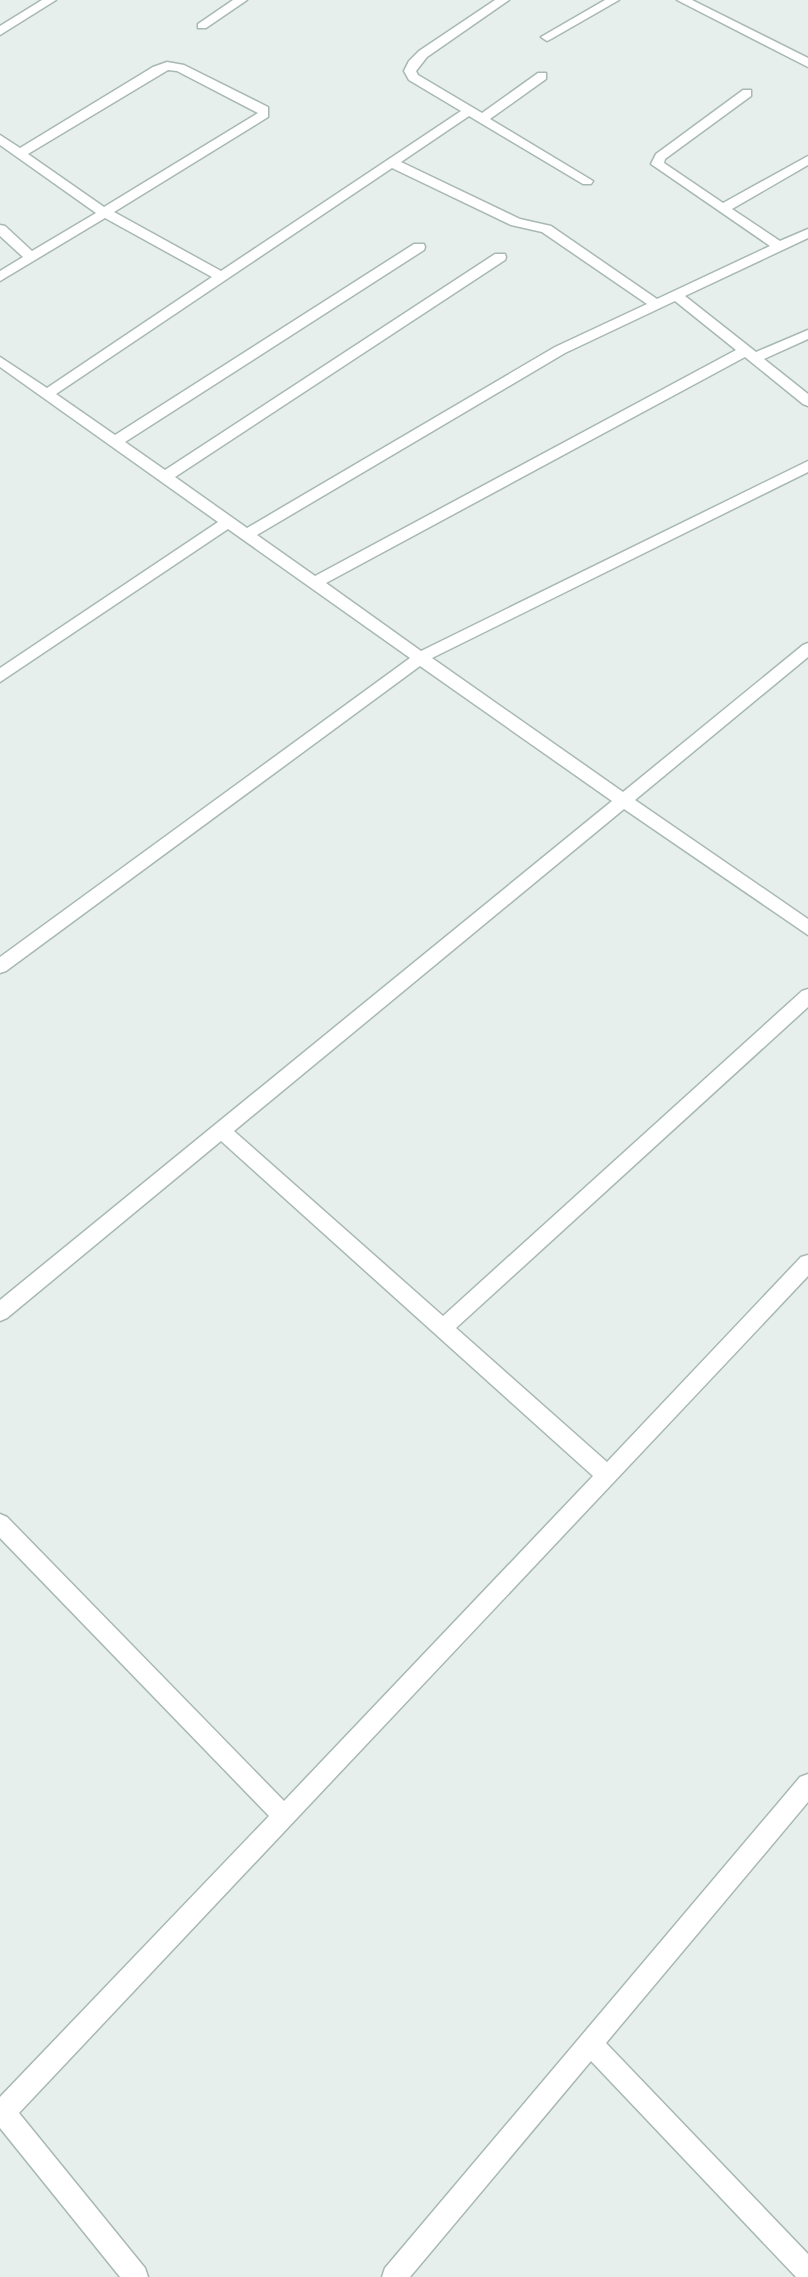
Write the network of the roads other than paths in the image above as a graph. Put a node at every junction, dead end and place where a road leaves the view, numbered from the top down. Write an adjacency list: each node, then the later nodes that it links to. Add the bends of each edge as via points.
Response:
1 (50, 0): 7 (street)
2 (241, 0): 6 (street)
3 (503, 0): 12 (street, via 423,54 410,71)
4 (613, 0): 8 (street)
5 (689, 1): 9 (street)
6 (202, 26)
7 (0, 31)
8 (547, 37)
9 (808, 63)
10 (542, 76): 13 (street)
11 (747, 93): 19 (street, via 657,161 660,168)
12 (469, 111): 13 (street); 17 (street)
13 (482, 118): 18 (street)
14 (0, 140): 15 (street)
15 (19, 154): 20 (street); 20 (street, via 167,66 180,68 264,110 258,118 149,183)
16 (808, 160): 19 (street)
17 (392, 163): 28 (street); 30 (street, via 516,222 546,229)
18 (587, 182)
19 (722, 209): 23 (street)
20 (107, 213): 26 (street); 28 (street)
21 (0, 229): 26 (street)
22 (808, 233): 23 (street)
23 (779, 246): 29 (street)
24 (419, 247): 36 (street)
25 (500, 257): 38 (street)
26 (32, 258): 27 (street)
27 (0, 277)
28 (221, 277): 34 (street)
29 (676, 295): 30 (street); 32 (street)
30 (656, 304): 40 (street, via 560,350)
31 (808, 334): 32 (street)
32 (750, 355): 35 (street); 41 (street)
33 (0, 361): 34 (street)
34 (47, 394): 36 (street)
35 (808, 401)
36 (115, 442): 38 (street)
37 (808, 466): 43 (street)
38 (165, 477): 39 (street)
39 (228, 522): 40 (street); 44 (street)
40 (247, 535): 41 (street)
41 (314, 583): 43 (street)
42 (808, 649): 45 (street)
43 (420, 657): 45 (street); 47 (street)
44 (0, 676)
45 (622, 800): 46 (street); 49 (street)
46 (808, 928)
47 (0, 966)
48 (808, 996): 52 (street)
49 (221, 1130): 51 (street); 52 (street)
50 (808, 1263): 53 (street)
51 (0, 1312)
52 (443, 1328): 53 (street)
53 (607, 1475): 56 (street)
54 (0, 1524): 56 (street)
55 (808, 1785): 57 (street)
56 (284, 1816): 58 (street)
57 (590, 2043): 59 (street); 61 (street)
58 (2, 2111): 60 (street)
59 (803, 2269)
60 (136, 2277)
61 (394, 2277)

